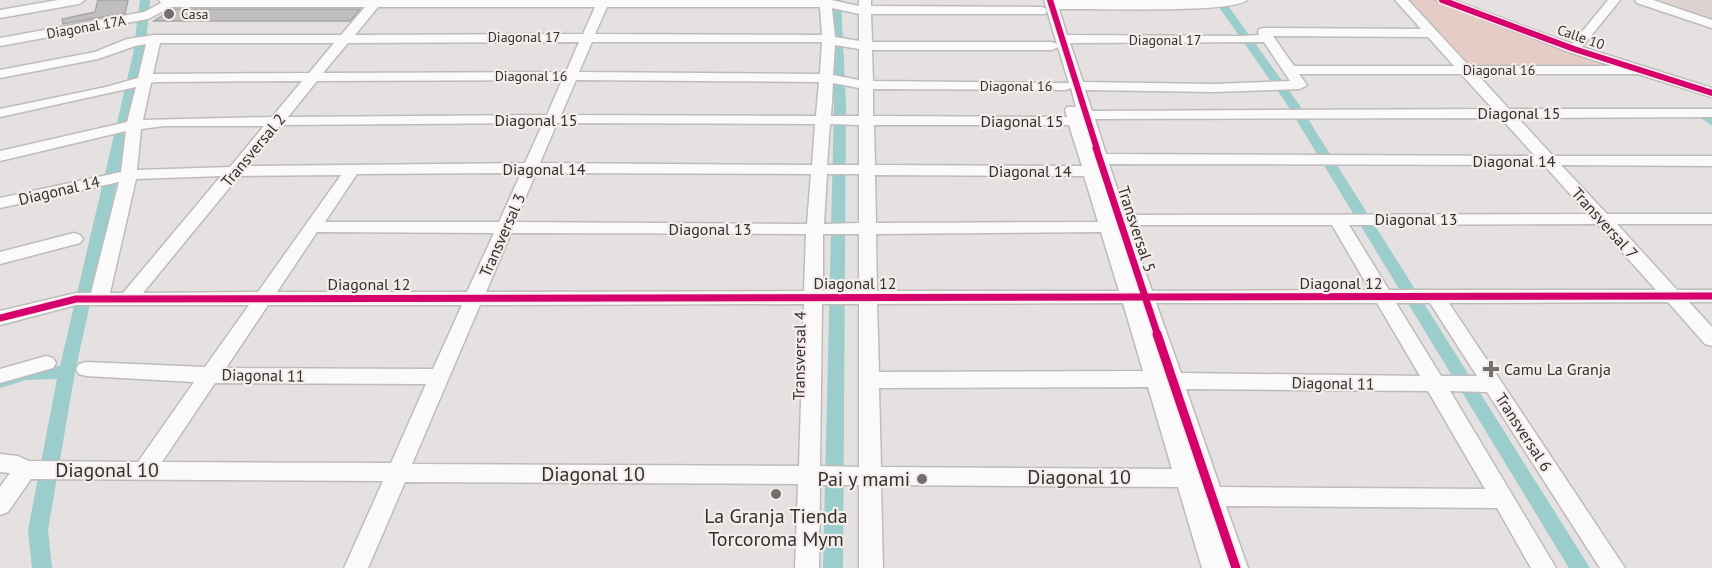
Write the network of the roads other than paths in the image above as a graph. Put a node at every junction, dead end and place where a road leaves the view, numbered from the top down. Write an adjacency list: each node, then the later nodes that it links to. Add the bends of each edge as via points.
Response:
1 (79, 0): 13 (street)
2 (1241, 0): 11 (street)
3 (1401, 0): 16 (street, Transversal 7)
4 (1442, 0): 25 (street, Calle 10)
5 (1614, 0): 25 (street)
6 (1641, 0): 15 (street)
7 (167, 1): 8 (street); 14 (street, Diagonal 17A, via 147,15)
8 (376, 1): 9 (street); 19 (street, Transversal 2)
9 (604, 1): 10 (street); 18 (street, Transversal 3)
10 (827, 2): 12 (street); 20 (street, Transversal 4)
11 (1045, 4): 12 (street); 23 (street, Transversal 5)
12 (862, 7): 24 (street)
13 (0, 14)
14 (129, 19): 21 (street); 22 (street, Diagonal 17A)
15 (1712, 24)
16 (1431, 33): 17 (street, Diagonal 17); 27 (street, Transversal 7)
17 (1265, 35): 23 (street, Diagonal 17, via 1246,40); 26 (street)
18 (588, 37): 19 (street, Diagonal 17); 20 (street, Diagonal 17); 31 (street, Transversal 3)
19 (346, 38): 21 (street, Diagonal 17); 30 (street, Transversal 2)
20 (836, 39): 24 (street, Diagonal 17); 32 (street, Transversal 4)
21 (139, 41): 29 (street, Diagonal 17, via 98,55); 33 (street)
22 (0, 42)
23 (1057, 43): 24 (street, Diagonal 17); 35 (street, Transversal 5)
24 (866, 46): 34 (street)
25 (1574, 50): 28 (street, Calle 10)
26 (1289, 70): 27 (street, Diagonal 16); 38 (street)
27 (1466, 70): 28 (street, Diagonal 16); 41 (street, Transversal 7)
28 (1636, 70): 37 (street, Calle 10)
29 (0, 74)
30 (314, 76): 31 (street, Diagonal 16); 33 (street, Diagonal 16); 45 (street, Transversal 2)
31 (571, 76): 32 (street, Diagonal 16); 44 (street, Transversal 3)
32 (829, 79): 34 (street, Diagonal 16); 46 (street, Transversal 4)
33 (139, 82): 39 (street, Diagonal 16); 48 (street)
34 (860, 85): 35 (street, Diagonal 16); 47 (street)
35 (1071, 86): 36 (street, Diagonal 16); 43 (street, Transversal 5)
36 (1261, 86): 38 (street, Diagonal 16); 40 (street)
37 (1712, 93)
38 (1303, 97): 40 (street, Diagonal 15); 41 (street, Diagonal 15)
39 (0, 113)
40 (1287, 113): 43 (street, Diagonal 15)
41 (1505, 113): 42 (street, Diagonal 15); 50 (street, Transversal 7)
42 (1712, 113)
43 (1081, 118): 47 (street, Diagonal 15); 52 (street, Transversal 5)
44 (552, 119): 45 (street, Diagonal 15); 46 (street, Diagonal 15); 53 (street, Transversal 3)
45 (278, 120): 48 (street, Diagonal 15); 55 (street, Transversal 2)
46 (829, 121): 47 (street, Diagonal 15); 56 (street, Transversal 4)
47 (860, 121): 57 (street)
48 (131, 126): 49 (street, Diagonal 15); 58 (street)
49 (0, 156)
50 (1549, 161): 51 (street, Diagonal 14); 52 (street, Diagonal 14, via 1307,160); 61 (street, Transversal 7)
51 (1712, 161)
52 (1095, 165): 57 (street, Diagonal 14); 63 (street, Transversal 5)
53 (531, 168): 54 (street, Diagonal 14); 56 (street, Diagonal 14); 65 (street, Transversal 3)
54 (351, 170): 55 (street, Diagonal 14); 64 (street)
55 (237, 171): 58 (street, Diagonal 14); 76 (street, Transversal 2)
56 (822, 171): 57 (street, Diagonal 14); 67 (street, Transversal 4)
57 (867, 171): 66 (street)
58 (121, 177): 59 (street, Diagonal 14); 80 (street)
59 (0, 203)
60 (1341, 219): 61 (street, Diagonal 13); 63 (street, Diagonal 13); 75 (street)
61 (1602, 219): 62 (street, Diagonal 13); 72 (street, Transversal 7)
62 (1712, 219)
63 (1113, 223): 66 (street, Diagonal 13); 79 (street, Transversal 5)
64 (313, 227): 65 (street, Diagonal 13); 77 (street)
65 (504, 228): 67 (street, Diagonal 13); 78 (street, Transversal 3)
66 (859, 228): 67 (street, Diagonal 13); 70 (street)
67 (819, 229): 74 (street, Transversal 4)
68 (74, 239): 69 (street)
69 (0, 258)
70 (864, 296): 74 (street, Diagonal 12); 79 (street, Diagonal 12); 88 (street)
71 (1427, 296): 72 (street, Diagonal 12); 75 (street, Diagonal 12); 91 (street, Transversal 6)
72 (1672, 296): 73 (street, Diagonal 12); 82 (street, Transversal 7)
73 (1712, 296)
74 (819, 297): 78 (street, Diagonal 12); 96 (street, Transversal 4)
75 (1388, 297): 79 (street, Diagonal 12); 90 (street)
76 (128, 298): 77 (street, Diagonal 12); 80 (street, Diagonal 12)
77 (265, 298): 78 (street, Diagonal 12); 85 (street)
78 (474, 298): 87 (street, Transversal 3)
79 (1137, 298): 89 (street, Transversal 5)
80 (89, 299): 81 (street, Diagonal 12)
81 (0, 318)
82 (1712, 339)
83 (46, 363): 86 (street)
84 (86, 369): 85 (street, Diagonal 11)
85 (212, 375): 87 (street, Diagonal 11); 94 (street)
86 (0, 376)
87 (439, 377): 95 (street, Transversal 3)
88 (869, 380): 89 (street, Diagonal 11); 97 (street)
89 (1164, 380): 90 (street, Diagonal 11); 98 (street, Transversal 5); 99 (street, Transversal 5)
90 (1435, 384): 91 (street, Diagonal 11); 100 (street)
91 (1493, 384): 108 (street, Transversal 6)
92 (0, 463): 93 (street, Diagonal 10)
93 (34, 470): 94 (street, Diagonal 10); 101 (street)
94 (144, 471): 95 (street, Diagonal 10)
95 (398, 472): 96 (street, Diagonal 10); 102 (street, Transversal 3)
96 (816, 476): 97 (street, Diagonal 10); 103 (street, Transversal 4)
97 (864, 476): 98 (street, Diagonal 10); 104 (street)
98 (1187, 478): 105 (street, Transversal 5)
99 (1212, 496): 100 (street); 106 (street, Transversal 5)
100 (1503, 499): 107 (street)
101 (0, 505)
102 (356, 568)
103 (807, 568)
104 (871, 568)
105 (1214, 568)
106 (1236, 568)
107 (1544, 568)
108 (1613, 568)

